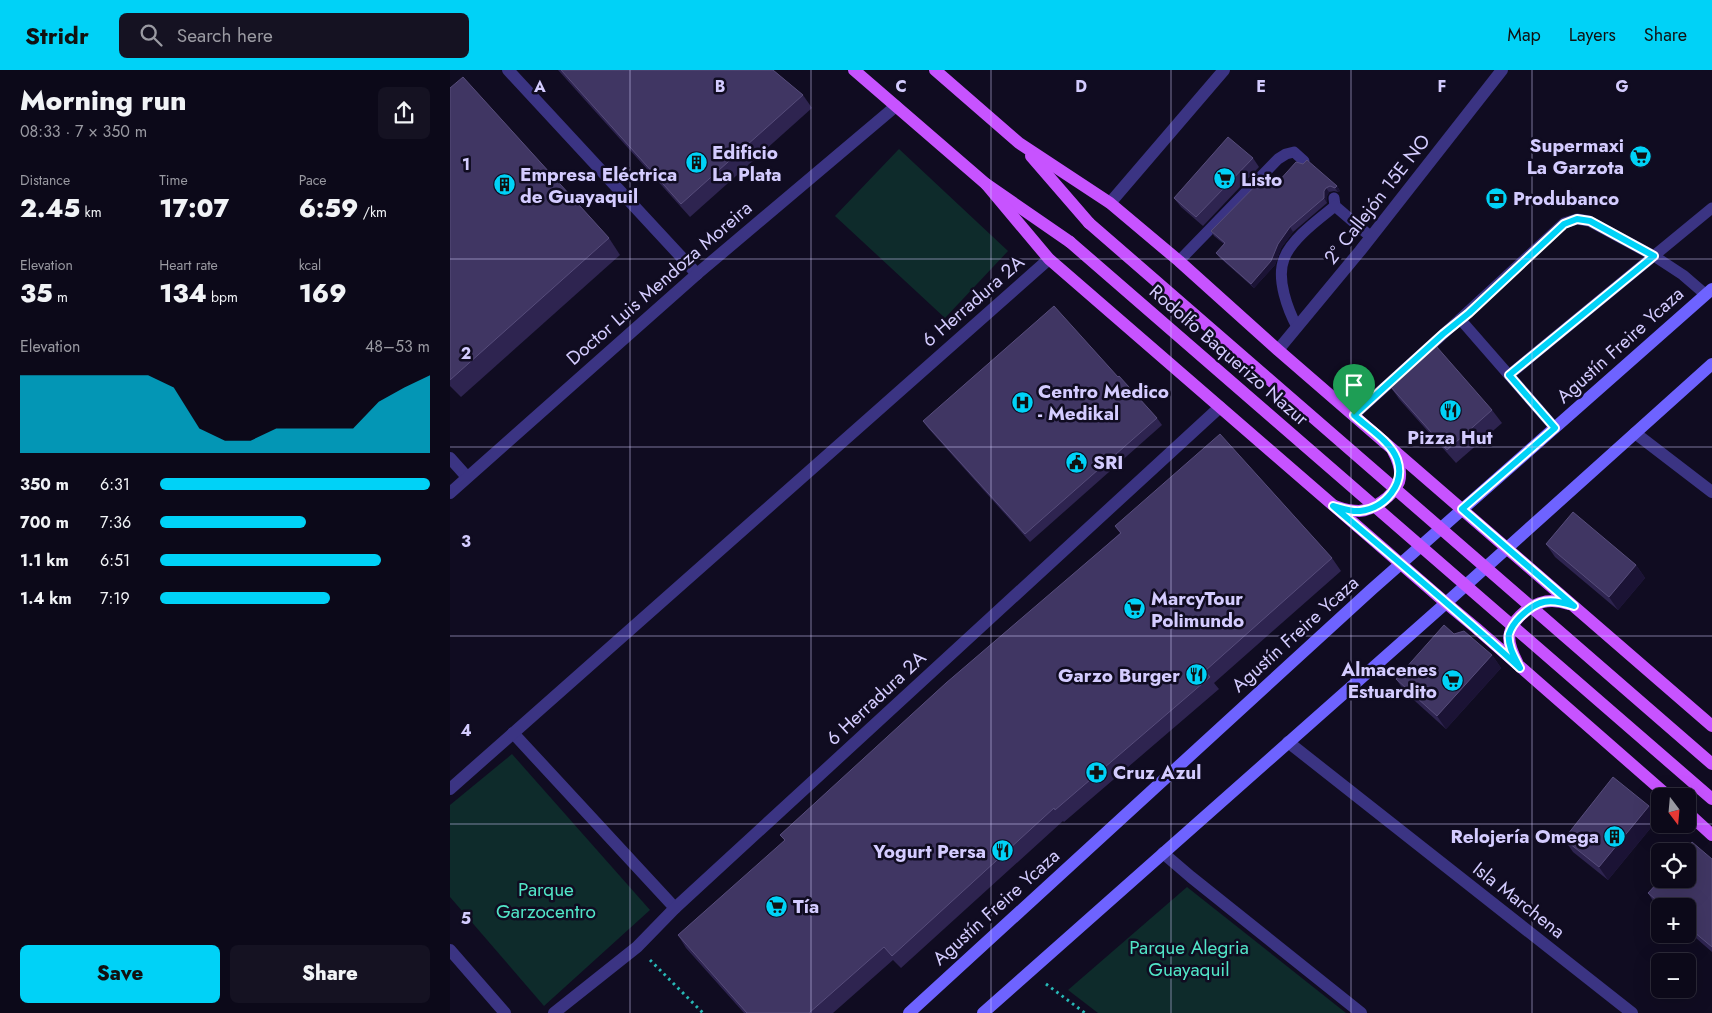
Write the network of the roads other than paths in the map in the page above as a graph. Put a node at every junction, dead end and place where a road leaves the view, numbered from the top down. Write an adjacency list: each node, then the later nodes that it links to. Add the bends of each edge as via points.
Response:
1 (508, 70): 16 (street)
2 (854, 70): 6 (main road)
3 (935, 70): 7 (main road)
4 (1224, 70): 10 (street)
5 (1502, 70): 12 (street, 2° Callejón 15E NO)
6 (896, 106): 9 (main road); 16 (street, Doctor Luis Mendoza Moreira)
7 (1020, 143): 10 (main road); 42 (main road, Rodolfo Baquerizo Nazur, bridge, via 1089,223)
8 (1304, 161): 15 (lane, via 1294,152 1278,159)
9 (986, 184): 14 (main road); 45 (main road, Rodolfo Baquerizo Nazur, bridge, via 1070,242)
10 (1110, 203): 15 (main road)
11 (1712, 208): 13 (lane)
12 (1372, 237): 19 (street, 2° Callejón 15E NO); 19 (lane, via 1334,202 1295,242 1284,259 1282,270 1288,309)
13 (1654, 256): 17 (lane); 18 (lane, via 1590,221 1570,221); 22 (lane)
14 (1049, 259): 23 (main road); 40 (street, 6 Herradura 2A)
15 (1179, 261): 20 (main road)
16 (697, 274): 29 (street, Doctor Luis Mendoza Moreira)
17 (1709, 292): 25 (main road, Agustín Freire Ycaza)
18 (1460, 319): 22 (lane); 24 (lane)
19 (1297, 327): 20 (street, 2° Callejón 15E NO)
20 (1278, 350): 24 (main road)
21 (1712, 364): 26 (main road)
22 (1509, 375): 25 (lane)
23 (1220, 407): 32 (main road); 49 (street, 6 Herradura 2A)
24 (1354, 415): 27 (main road)
25 (1555, 428): 33 (main road, Agustín Freire Ycaza)
26 (1635, 433): 30 (street); 34 (main road)
27 (1389, 446): 32 (main road, via 1400,470 1399,481 1391,494 1370,508 1359,511); 33 (main road)
28 (450, 458): 29 (street)
29 (467, 477): 31 (street, Doctor Luis Mendoza Moreira)
30 (1712, 492)
31 (450, 493)
32 (1333, 506): 35 (main road)
33 (1462, 509): 34 (main road); 35 (main road, Agustín Freire Ycaza)
34 (1506, 548): 36 (main road); 37 (main road)
35 (1400, 564): 36 (main road); 53 (main road, Agustín Freire Ycaza)
36 (1446, 603): 38 (main road); 41 (main road)
37 (1574, 606): 38 (main road, via 1548,600 1526,610 1517,620 1509,633); 39 (main road)
38 (1520, 668): 43 (main road)
39 (1712, 726)
40 (513, 733): 44 (street, 6 Herradura 2A); 49 (street)
41 (1288, 742): 48 (main road); 56 (street, Isla Marchena)
42 (1712, 764)
43 (1659, 788)
44 (450, 789)
45 (1712, 799)
46 (1696, 821): 47 (main road)
47 (1712, 835)
48 (1163, 853): 54 (main road); 55 (street)
49 (674, 908): 52 (street, 6 Herradura 2A, via 637,947)
50 (450, 950): 51 (street)
51 (505, 1013)
52 (554, 1013)
53 (908, 1013)
54 (983, 1013)
55 (1361, 1013)
56 (1632, 1013)

